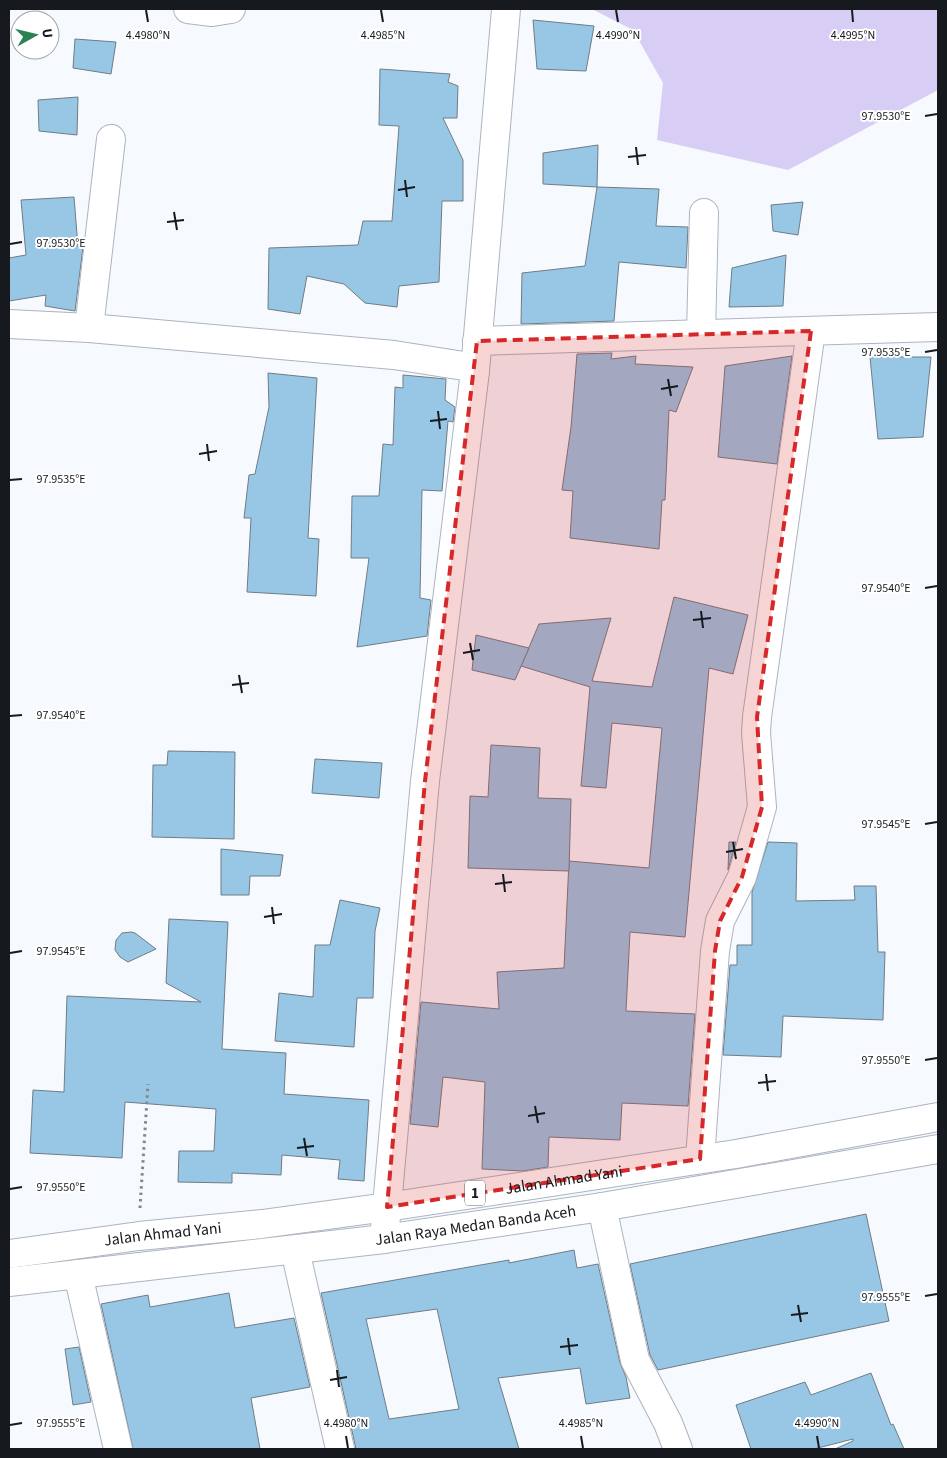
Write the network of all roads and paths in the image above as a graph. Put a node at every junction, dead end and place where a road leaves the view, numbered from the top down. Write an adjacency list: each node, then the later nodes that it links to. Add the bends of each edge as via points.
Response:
1 (188, 9): 2 (street, via 212,12)
2 (231, 9)
3 (506, 9): 11 (street)
4 (111, 139): 8 (street)
5 (704, 213): 10 (street)
6 (9, 324): 8 (street)
7 (938, 327): 9 (street)
8 (89, 328): 12 (street, via 394,355 464,366)
9 (811, 331): 10 (street); 16 (street, via 757,717 762,807 742,877 720,921)
10 (701, 334): 11 (street)
11 (477, 340): 12 (street)
12 (475, 372): 17 (street, via 425,781)
13 (148, 1084): 19 (path)
14 (938, 1117): 16 (street, Jalan Ahmad Yani / 1)
15 (938, 1149): 18 (street, Jalan Raya Medan Banda Aceh / 1)
16 (700, 1159): 17 (street, Jalan Ahmad Yani / 1)
17 (387, 1207): 19 (street, Jalan Ahmad Yani / 1); 20 (street)
18 (602, 1207): 20 (street, Jalan Raya Medan Banda Aceh / 1); 27 (street, via 635,1360 668,1422)
19 (139, 1236): 22 (street, Jalan Ahmad Yani / 1)
20 (384, 1238): 21 (street, Jalan Raya Medan Banda Aceh / 1)
21 (295, 1250): 23 (street, Jalan Raya Medan Banda Aceh / 1); 26 (street)
22 (9, 1254)
23 (78, 1274): 24 (street, Jalan Raya Medan Banda Aceh / 1); 25 (street)
24 (9, 1282)
25 (118, 1449)
26 (340, 1449)
27 (678, 1449)

